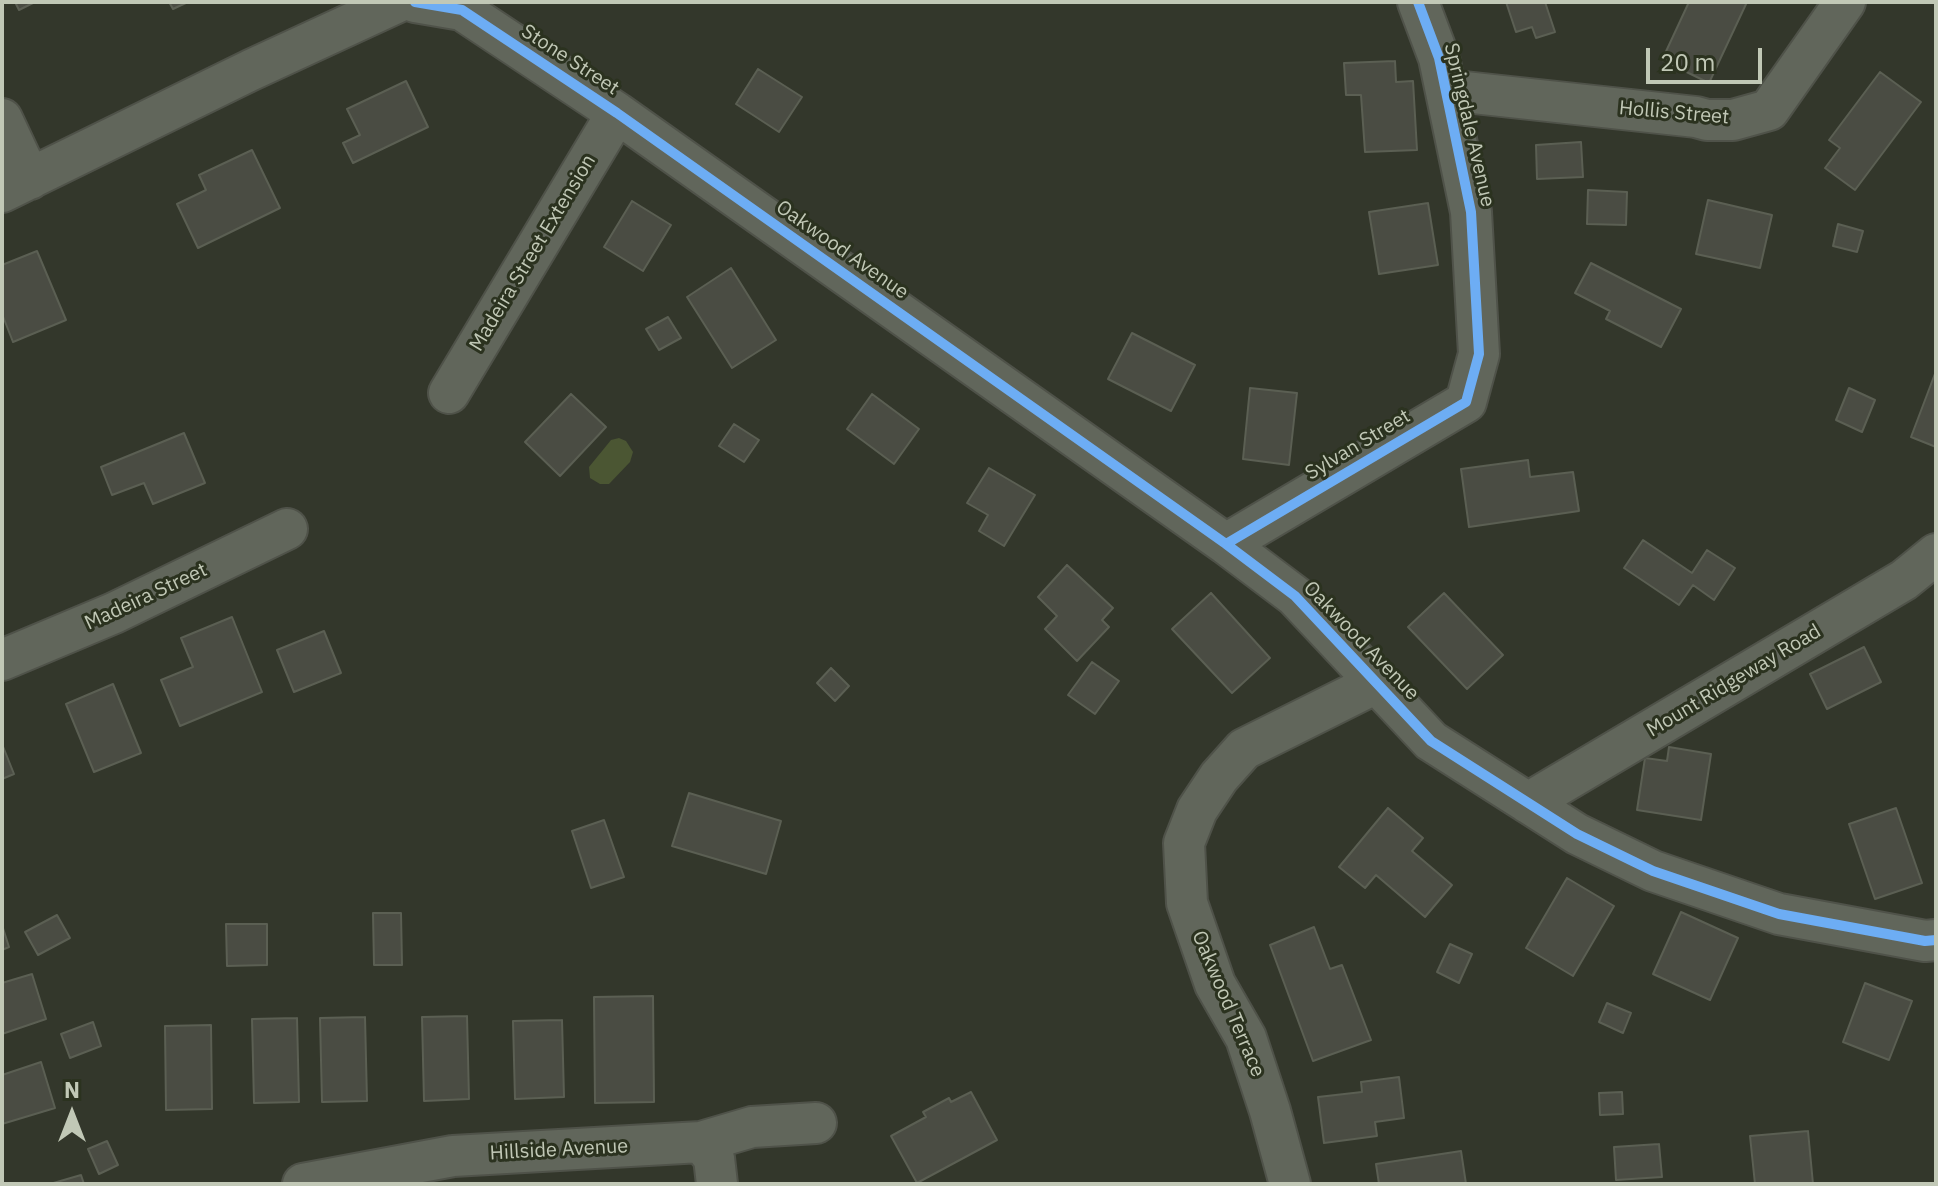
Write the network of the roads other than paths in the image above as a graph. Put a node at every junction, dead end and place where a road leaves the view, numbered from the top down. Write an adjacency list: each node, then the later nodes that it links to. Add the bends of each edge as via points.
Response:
1 (398, 2): 8 (street)
2 (415, 2): 6 (street, Stone Street, via 462,10)
3 (1418, 2): 5 (street, Springdale Avenue)
4 (1845, 2): 5 (street, Hollis Street, via 1769,110 1733,120)
5 (1446, 90): 9 (street, Springdale Avenue, via 1471,212)
6 (617, 113): 10 (street, Madeira Street Extension); 12 (street, Oakwood Avenue)
7 (2, 119): 8 (street)
8 (16, 186)
9 (1479, 354): 12 (street, Sylvan Street, via 1466,402)
10 (449, 393)
11 (287, 529): 14 (street, Madeira Street, via 114,613)
12 (1226, 544): 15 (street, Oakwood Avenue, via 1295,596)
13 (1936, 554): 16 (street, Mount Ridgeway Road, via 1904,580)
14 (2, 660)
15 (1376, 683): 16 (street, Oakwood Avenue, via 1431,741); 22 (street, Oakwood Terrace, via 1244,749 1197,810 1184,843 1187,903 1215,984 1246,1038)
16 (1528, 803): 17 (street, Oakwood Avenue, via 1653,871 1779,914)
17 (1936, 940)
18 (816, 1123): 19 (street, Hillside Avenue, via 752,1127)
19 (701, 1142): 20 (street, Hillside Avenue, via 453,1156); 21 (street, via 714,1158)
20 (303, 1184)
21 (717, 1184)
22 (1290, 1184)

